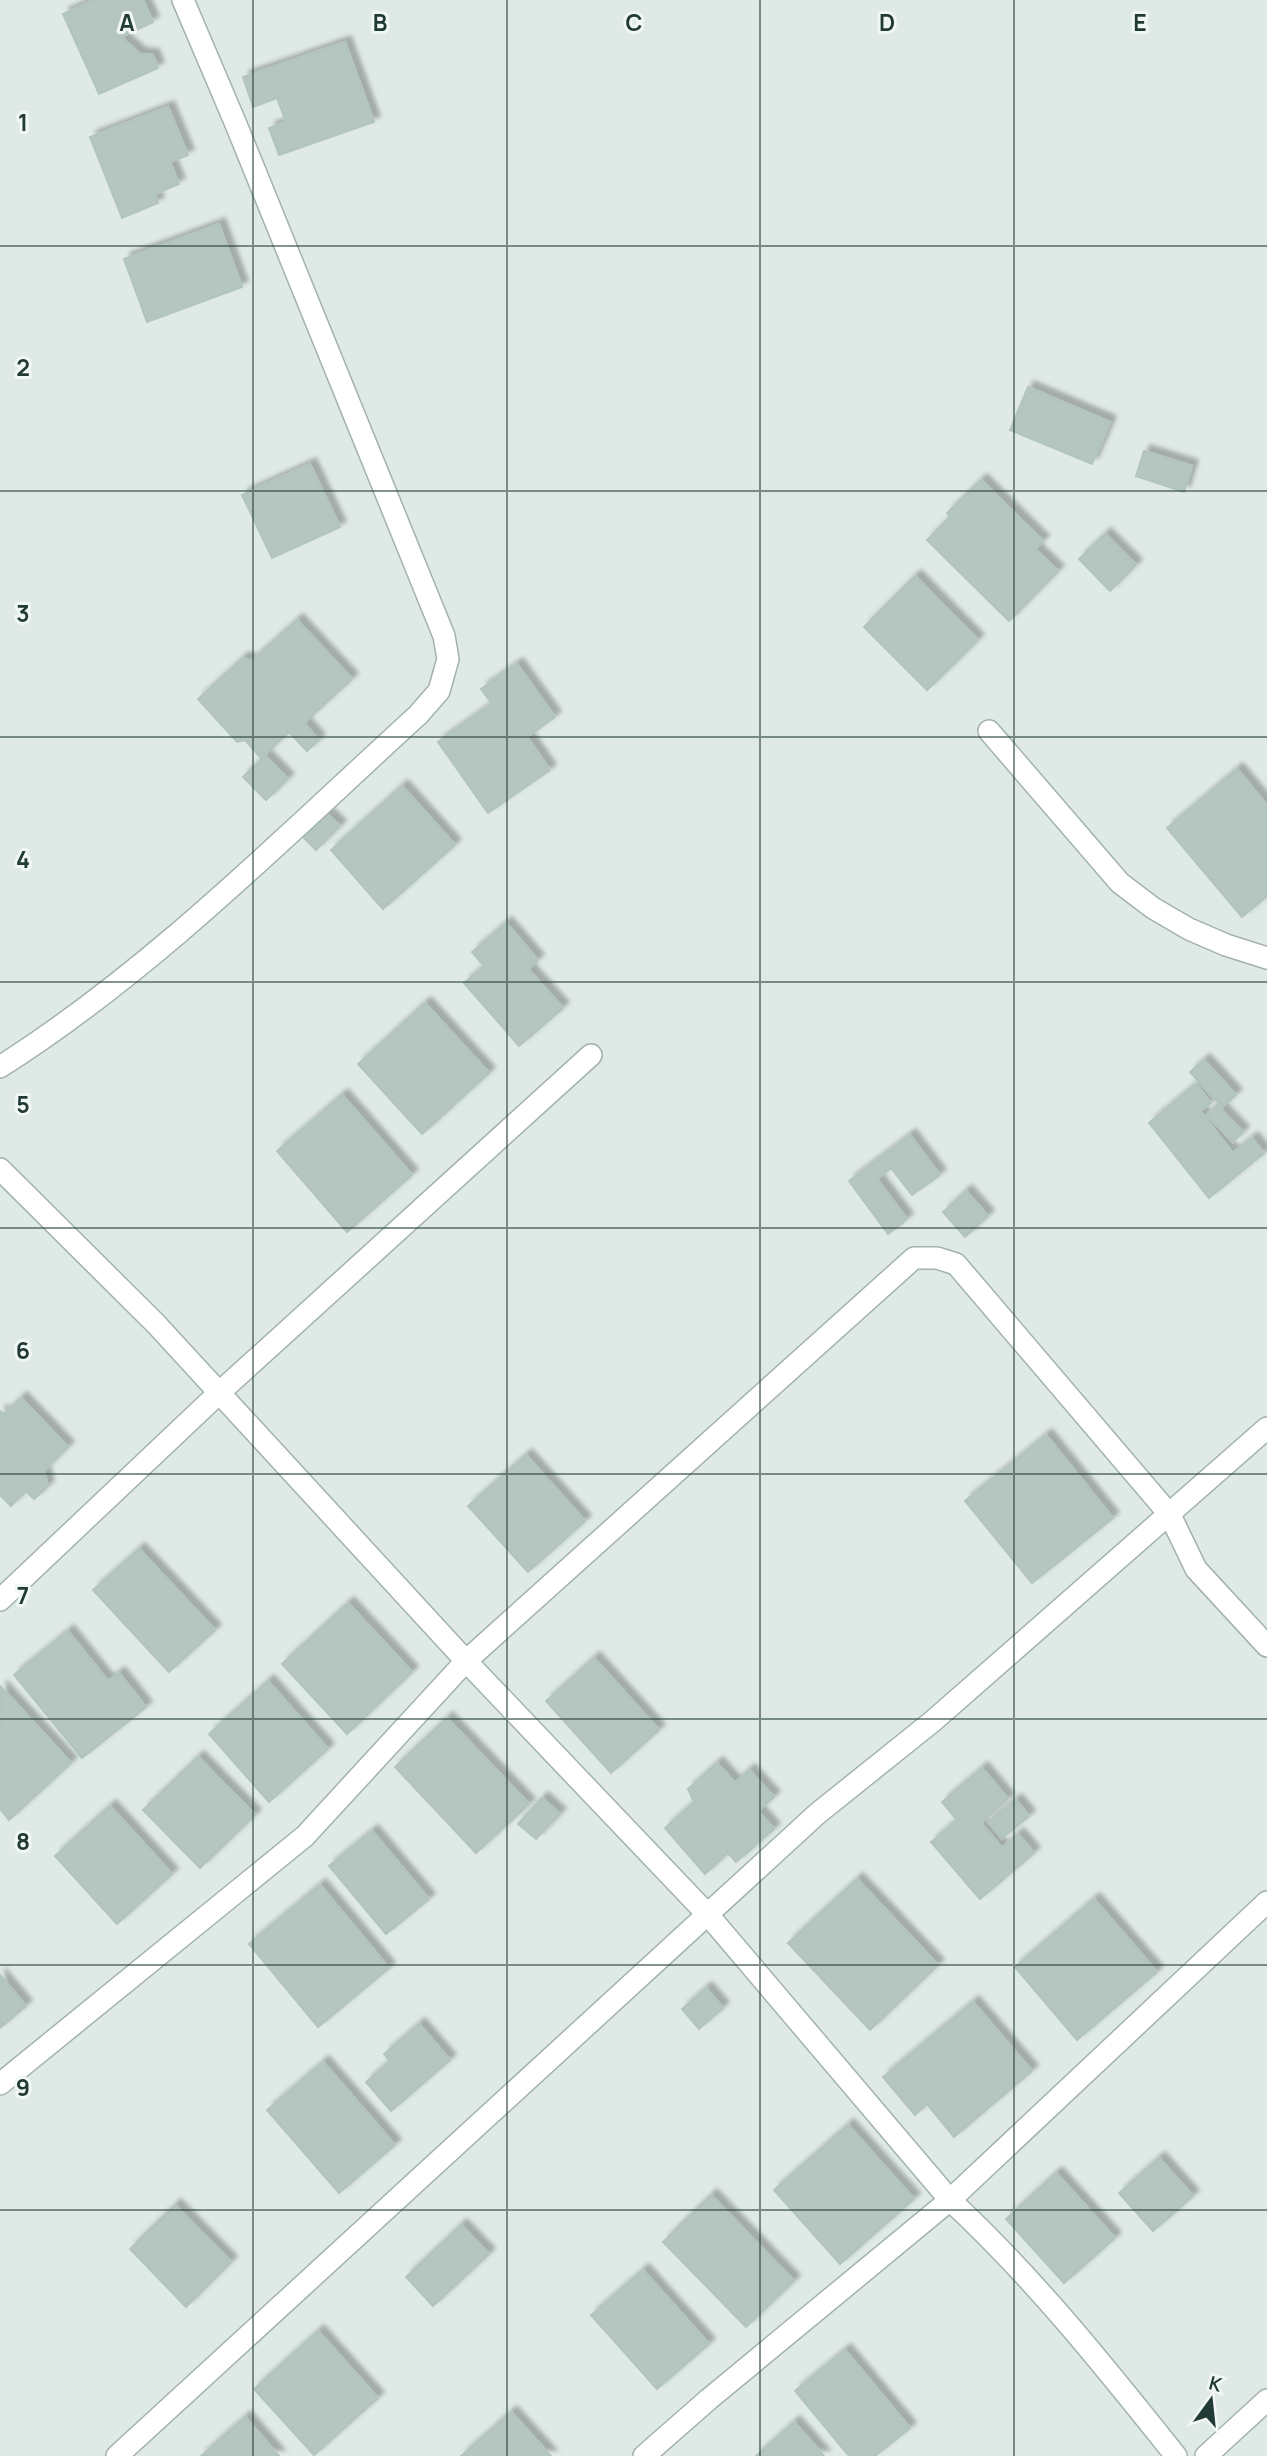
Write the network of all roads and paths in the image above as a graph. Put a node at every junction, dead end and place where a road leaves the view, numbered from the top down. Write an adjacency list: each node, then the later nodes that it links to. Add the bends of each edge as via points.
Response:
1 (183, 0): 5 (street, via 444,636 448,659 439,691 418,715 280,843 111,989)
2 (989, 731): 3 (street, via 1120,883 1189,929)
3 (1267, 958)
4 (591, 1055): 7 (street)
5 (0, 1068)
6 (0, 1170): 7 (street)
7 (220, 1392): 10 (street); 12 (street)
8 (1267, 1428): 9 (street)
9 (1170, 1515): 11 (street, via 1196,1569); 12 (street, via 956,1264 914,1258); 14 (street, via 933,1721 817,1814)
10 (4, 1589)
11 (1267, 1646)
12 (466, 1661): 14 (street); 15 (street, via 305,1836)
13 (1267, 1902): 16 (street)
14 (709, 1916): 16 (street); 18 (street)
15 (0, 2084)
16 (950, 2200): 19 (street); 20 (street, via 1059,2314)
17 (1267, 2400): 21 (street)
18 (117, 2456)
19 (644, 2456)
20 (1176, 2456)
21 (1206, 2456)

